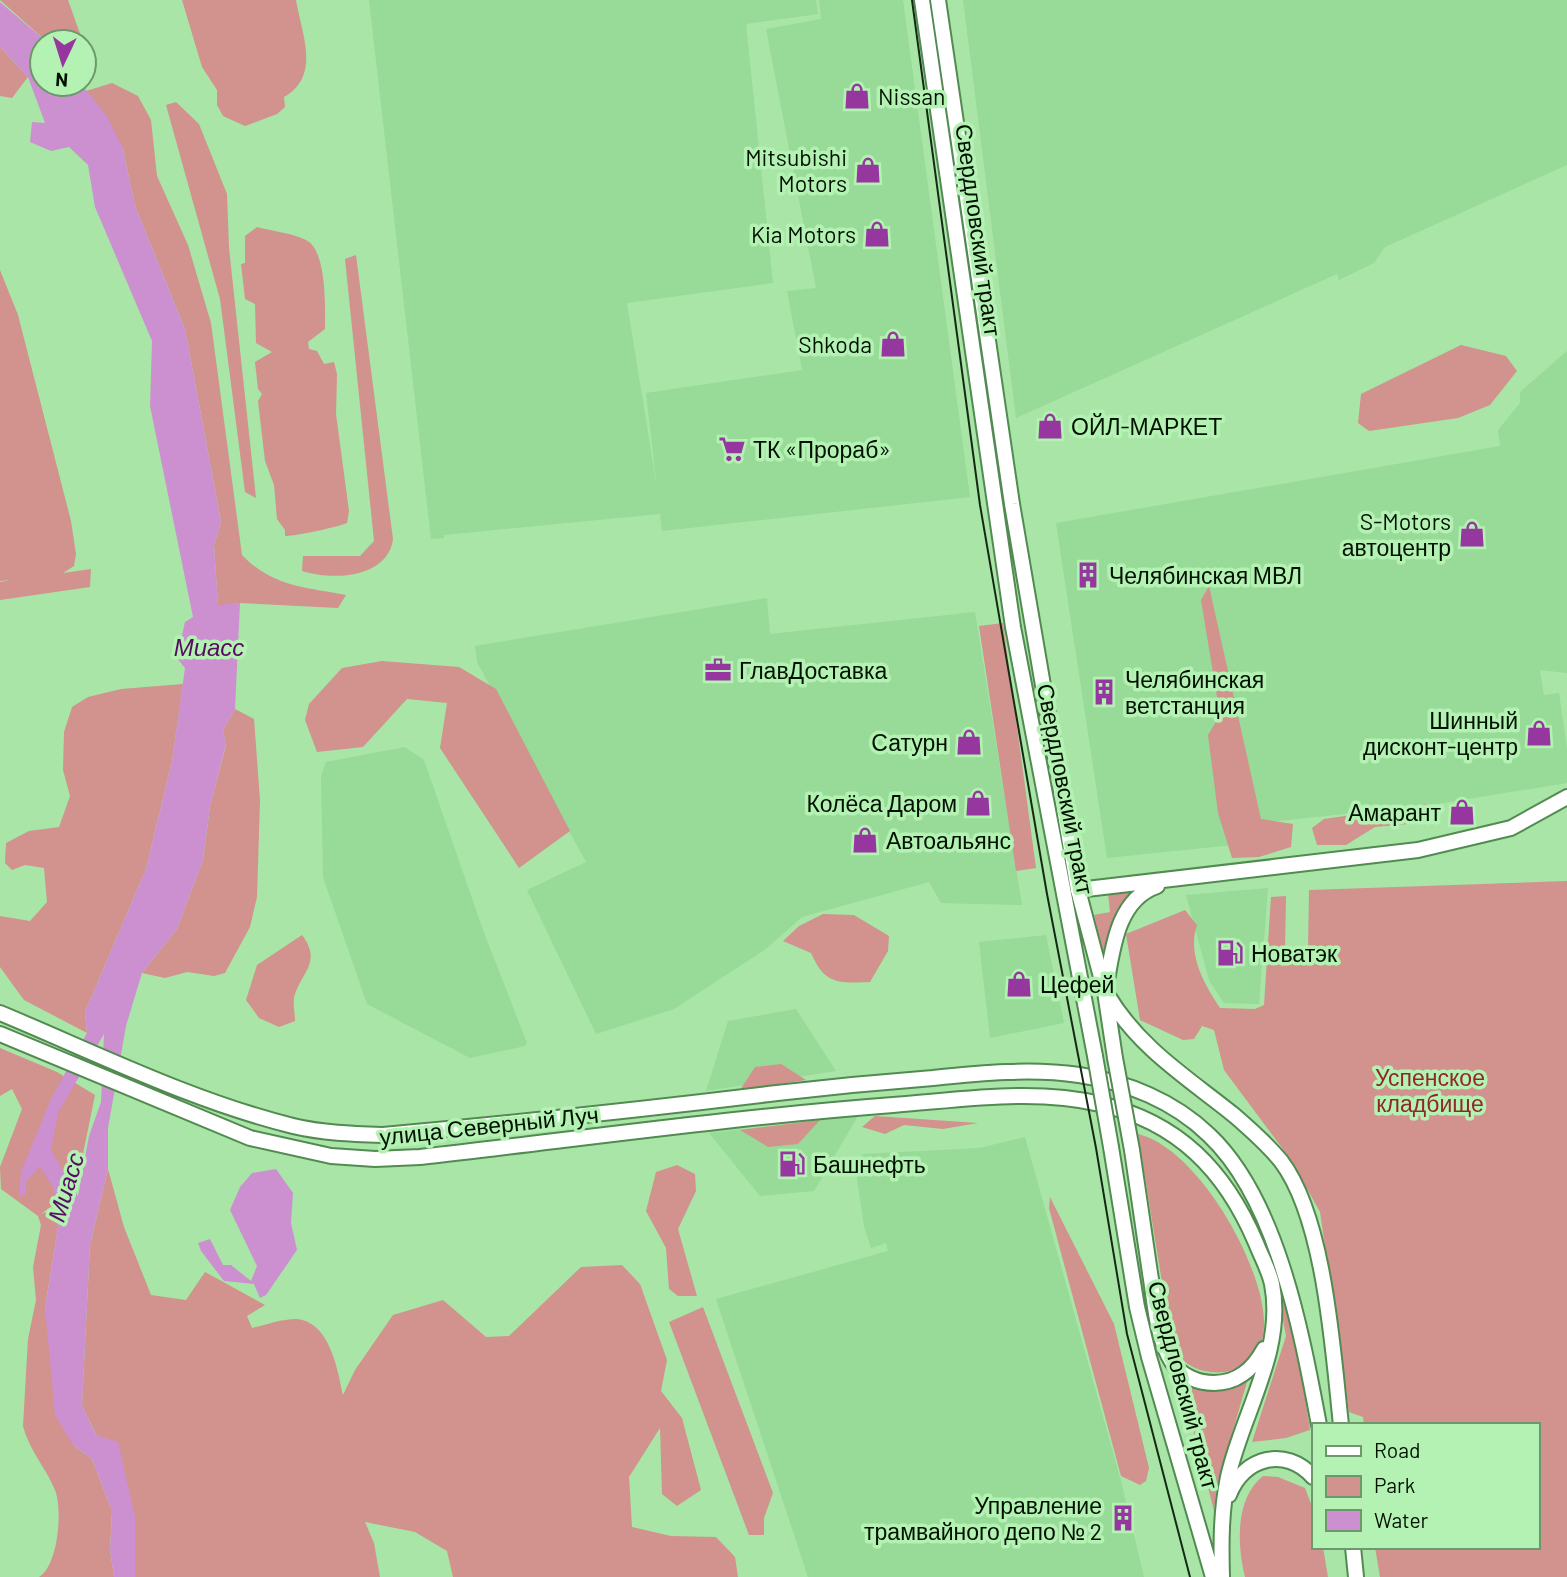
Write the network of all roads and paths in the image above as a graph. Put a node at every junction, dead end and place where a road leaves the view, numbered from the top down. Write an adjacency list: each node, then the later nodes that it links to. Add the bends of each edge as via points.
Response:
1 (922, 0): 6 (main road, Свердловский тракт, via 1013,627)
2 (937, 0): 5 (main road, Свердловский тракт, via 1013,504)
3 (1567, 797): 4 (main road, via 1511,828 1475,838 1418,850)
4 (1172, 881): 5 (main road); 7 (main road, via 1150,888 1125,914)
5 (1078, 890): 6 (main road); 7 (main road, Свердловский тракт)
6 (1062, 892): 18 (main road, Свердловский тракт, bridge, via 1137,1307)
7 (1105, 992): 10 (main road, Свердловский тракт, bridge, via 1159,1327 1173,1364 1203,1383 1237,1379 1255,1365); 12 (main road, Свердловский тракт, via 1143,1043 1243,1124 1280,1161 1294,1183 1315,1242)
8 (0, 1013): 11 (main road, улица Северный Луч, via 161,1081 293,1126 340,1133 383,1135 1003,1072 1076,1075 1135,1089 1169,1104 1210,1135 1242,1175 1286,1276)
9 (0, 1034): 10 (main road, улица Северный Луч, via 250,1138 331,1156 374,1159 845,1109 1004,1098 1099,1104 1163,1128 1197,1152 1228,1187 1272,1283)
10 (1275, 1322): 14 (main road, via 1228,1475)
11 (1319, 1423)
12 (1341, 1423)
13 (1312, 1476): 14 (main road, Свердловский тракт, via 1285,1459 1257,1462 1242,1472)
14 (1220, 1519): 19 (main road)
15 (1347, 1549): 17 (main road)
16 (1353, 1549): 17 (main road)
17 (1356, 1575)
18 (1213, 1577)
19 (1222, 1577)

